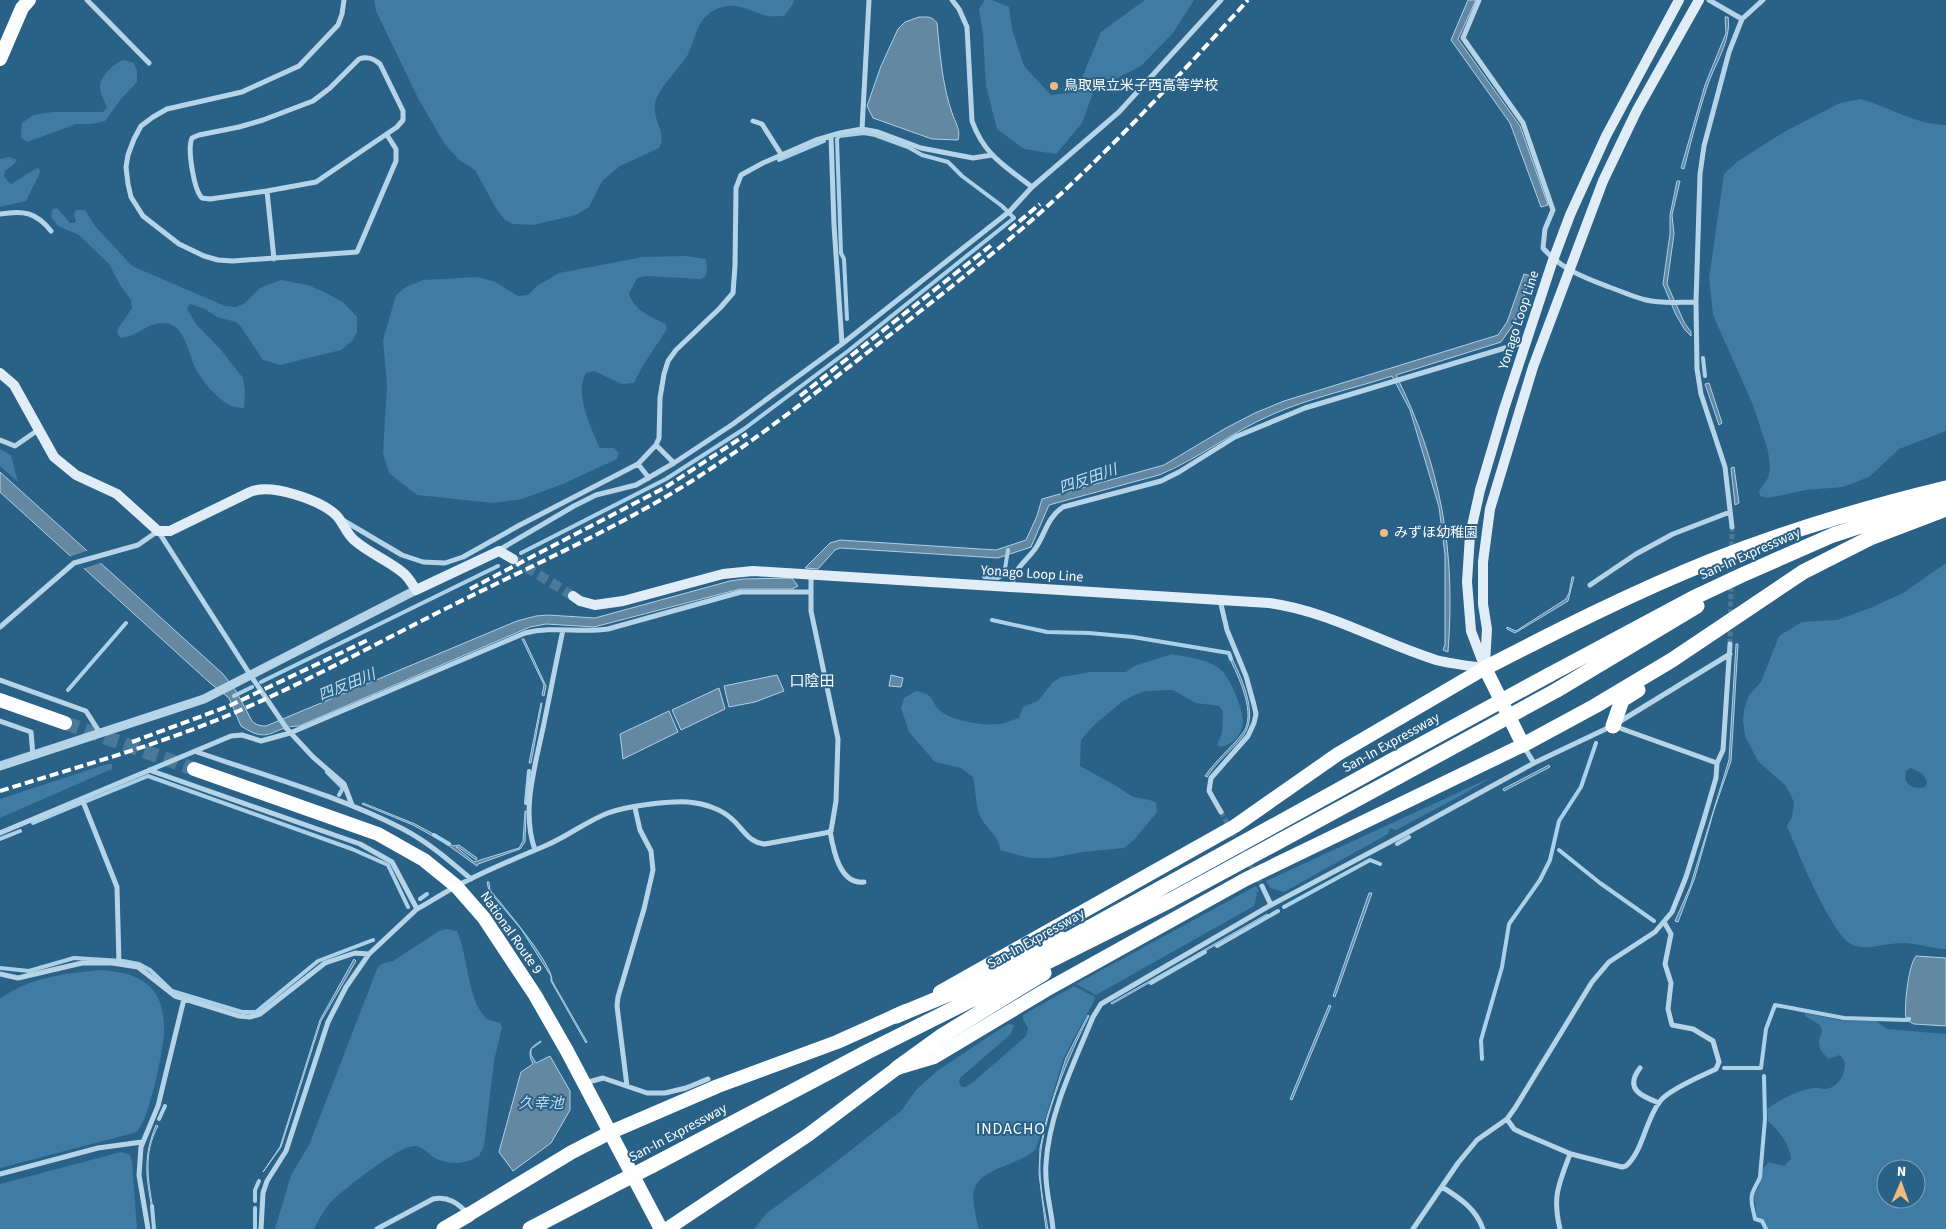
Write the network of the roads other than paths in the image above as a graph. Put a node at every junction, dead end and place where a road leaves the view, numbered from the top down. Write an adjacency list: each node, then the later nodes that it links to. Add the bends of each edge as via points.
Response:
1 (29, 0): 13 (highway, via 22,8)
2 (87, 0): 14 (street)
3 (344, 0): 25 (street, via 338,25 300,66 242,92 167,109 142,126 128,155 128,184 137,207 143,216 180,244 218,260)
4 (868, 0): 16 (street)
5 (952, 0): 20 (street, via 967,27 972,120 982,144)
6 (1221, 0): 21 (street, via 1119,112)
7 (1480, 0): 26 (street, via 1463,38 1523,123 1553,210 1545,229 1543,248)
8 (1678, 0): 26 (main road, Yonago Loop Line, via 1606,136)
9 (1699, 0): 27 (main road, Yonago Loop Line, via 1637,110 1603,181)
10 (1709, 0): 12 (street)
11 (1763, 0): 12 (street)
12 (1742, 18): 28 (street, via 1704,146 1700,174)
13 (0, 59)
14 (149, 63)
15 (753, 121): 19 (street, via 762,124)
16 (862, 130): 18 (street); 20 (street, via 878,132 921,148 973,158)
17 (386, 135): 22 (street, via 316,182); 22 (street, via 401,124 403,111 380,64 363,58 354,62 313,101 263,120 192,138 190,147 196,191 202,198); 25 (street, via 396,149 396,161 357,252)
18 (831, 136): 19 (street); 30 (street)
19 (782, 154): 34 (street, via 748,170 737,184 734,290 668,361 661,388)
20 (992, 155): 21 (street)
21 (1032, 187): 30 (street, via 1010,211)
22 (268, 190): 25 (street)
23 (0, 214): 24 (street, via 14,212 36,216)
24 (51, 231)
25 (274, 259)
26 (1553, 259): 27 (street); 29 (main road, Yonago Loop Line)
27 (1569, 271): 28 (street, via 1637,297 1665,302); 59 (main road, Yonago Loop Line, via 1533,367 1490,509 1483,562 1483,604 1487,629)
28 (1696, 302): 41 (street, via 1697,369 1725,467)
29 (1526, 342): 49 (street, via 1305,408 1235,437 1161,481 1063,507 1049,520 1033,552 1019,566); 59 (main road, Yonago Loop Line, via 1480,490 1470,535 1468,608 1471,631)
30 (842, 344): 35 (street)
31 (0, 373): 32 (main road, via 14,385)
32 (38, 430): 33 (street, via 15,446); 44 (main road, via 54,457 76,475 116,494)
33 (0, 440)
34 (656, 445): 35 (street); 36 (street)
35 (674, 463): 37 (street)
36 (638, 464): 37 (street); 42 (street, via 463,557 445,563 423,562 402,555)
37 (649, 478): 45 (street, via 574,506)
38 (1946, 488): 59 (highway, via 1878,506 1711,561)
39 (1946, 498): 87 (highway, San-In Expressway, bridge, via 1833,535 1693,598)
40 (1946, 507): 58 (highway, via 1870,538 1803,572); 88 (highway, San-In Expressway, bridge, via 1835,542 1696,606 1557,690)
41 (1730, 512): 43 (street); 48 (street, via 1672,534)
42 (337, 516): 44 (main road, via 302,497 258,488 170,531); 50 (main road, via 352,538 403,572)
43 (1732, 526)
44 (158, 531): 54 (street, via 138,545 74,563); 60 (street)
45 (499, 551): 46 (main road); 50 (main road)
46 (513, 559)
47 (811, 574): 49 (main road, Yonago Loop Line); 51 (street); 52 (main road, Yonago Loop Line, via 753,571 723,574 623,601 595,605 580,602)
48 (1590, 585)
49 (1012, 586): 53 (main road, Yonago Loop Line)
50 (416, 590): 60 (street)
51 (810, 592): 55 (street, via 741,592 608,629 590,632); 80 (street, via 811,611 838,739 836,801)
52 (573, 596)
53 (1220, 600): 59 (main road, Yonago Loop Line, via 1290,606 1322,615 1437,660); 79 (street, via 1256,714 1248,736 1211,778 1209,791)
54 (0, 626)
55 (563, 630): 66 (street, via 542,629 525,633); 82 (street, via 532,781 529,814)
56 (1730, 644): 57 (street)
57 (1730, 654): 65 (street); 72 (street, via 1723,750)
58 (1672, 660): 65 (highway, via 1652,681 1622,700); 68 (highway)
59 (1485, 668): 68 (highway); 96 (highway, via 1338,754 1235,826)
60 (251, 676): 66 (street); 67 (street, via 204,699)
61 (0, 680): 67 (street, via 86,712)
62 (0, 700): 64 (highway)
63 (0, 720): 70 (street, via 31,732)
64 (65, 722)
65 (1613, 726): 71 (street); 72 (street)
66 (288, 731): 69 (street, via 261,741 236,735); 77 (street, via 344,784)
67 (100, 733): 70 (street)
68 (1523, 745): 71 (street); 98 (highway, via 1246,879 1046,990 934,1057)
69 (197, 752): 75 (street); 77 (street)
70 (33, 756): 73 (street)
71 (1534, 763): 89 (street)
72 (1717, 763): 91 (street, via 1716,778 1686,877 1672,912)
73 (0, 766)
74 (194, 769): 85 (highway, National Route 9, via 378,834 424,860)
75 (149, 770): 76 (street); 90 (street, via 376,852 392,862)
76 (82, 799): 81 (street); 93 (street, via 116,887)
77 (352, 805): 83 (street, via 405,830)
78 (635, 808): 80 (street, via 688,802 720,810 758,844); 82 (street, via 608,813); 102 (street, via 640,830 651,851 653,870 618,997)
79 (1222, 812)
80 (830, 831): 84 (street, via 839,865 850,878)
81 (0, 833)
82 (535, 850): 83 (street)
83 (471, 878): 85 (street)
84 (864, 882)
85 (456, 886): 90 (street); 101 (highway, National Route 9, via 484,918 535,995)
86 (1262, 886): 89 (street)
87 (1161, 888): 96 (highway, via 970,985); 97 (highway, San-In Expressway)
88 (1171, 900): 97 (highway, San-In Expressway); 98 (highway, via 984,1009)
89 (1272, 905): 118 (street, via 1101,1004 1060,1099 1047,1147 1046,1178)
90 (417, 910): 92 (street)
91 (1664, 922): 103 (street, via 1671,934 1665,964 1671,984 1668,1009 1672,1025 1693,1030 1713,1041 1719,1062 1716,1069 1662,1098); 104 (street, via 1655,932 1609,962 1592,982)
92 (369, 954): 95 (street, via 355,953 325,963 255,1017 239,1016); 112 (street, via 346,987 328,1022 286,1150 263,1193)
93 (119, 964): 94 (street, via 82,963 18,978); 95 (street, via 138,967 168,993)
94 (0, 974)
95 (184, 999): 106 (street, via 158,1106)
96 (896, 1016): 105 (highway)
97 (867, 1052): 115 (highway, San-In Expressway, bridge)
98 (897, 1068): 117 (highway, via 808,1135)
99 (1640, 1068): 103 (street, via 1634,1088)
100 (708, 1079): 102 (street, via 665,1093 648,1093)
101 (584, 1083): 102 (street, via 604,1078); 105 (highway, National Route 9)
102 (627, 1086)
103 (1659, 1104): 107 (street, via 1626,1166)
104 (1507, 1119): 107 (street, via 1514,1129); 109 (street, via 1477,1140)
105 (611, 1132): 110 (highway); 116 (highway, National Route 9)
106 (142, 1142): 108 (street, via 98,1148); 111 (street, via 139,1175)
107 (1570, 1154): 121 (street, via 1556,1196)
108 (0, 1174)
109 (1442, 1187): 119 (street); 120 (street, via 1472,1209)
110 (468, 1215): 113 (street, via 452,1200 442,1197); 114 (highway)
111 (148, 1229)
112 (261, 1229)
113 (377, 1229)
114 (444, 1229)
115 (530, 1229)
116 (661, 1229)
117 (666, 1229)
118 (1053, 1229)
119 (1413, 1229)
120 (1483, 1229)
121 (1560, 1229)

